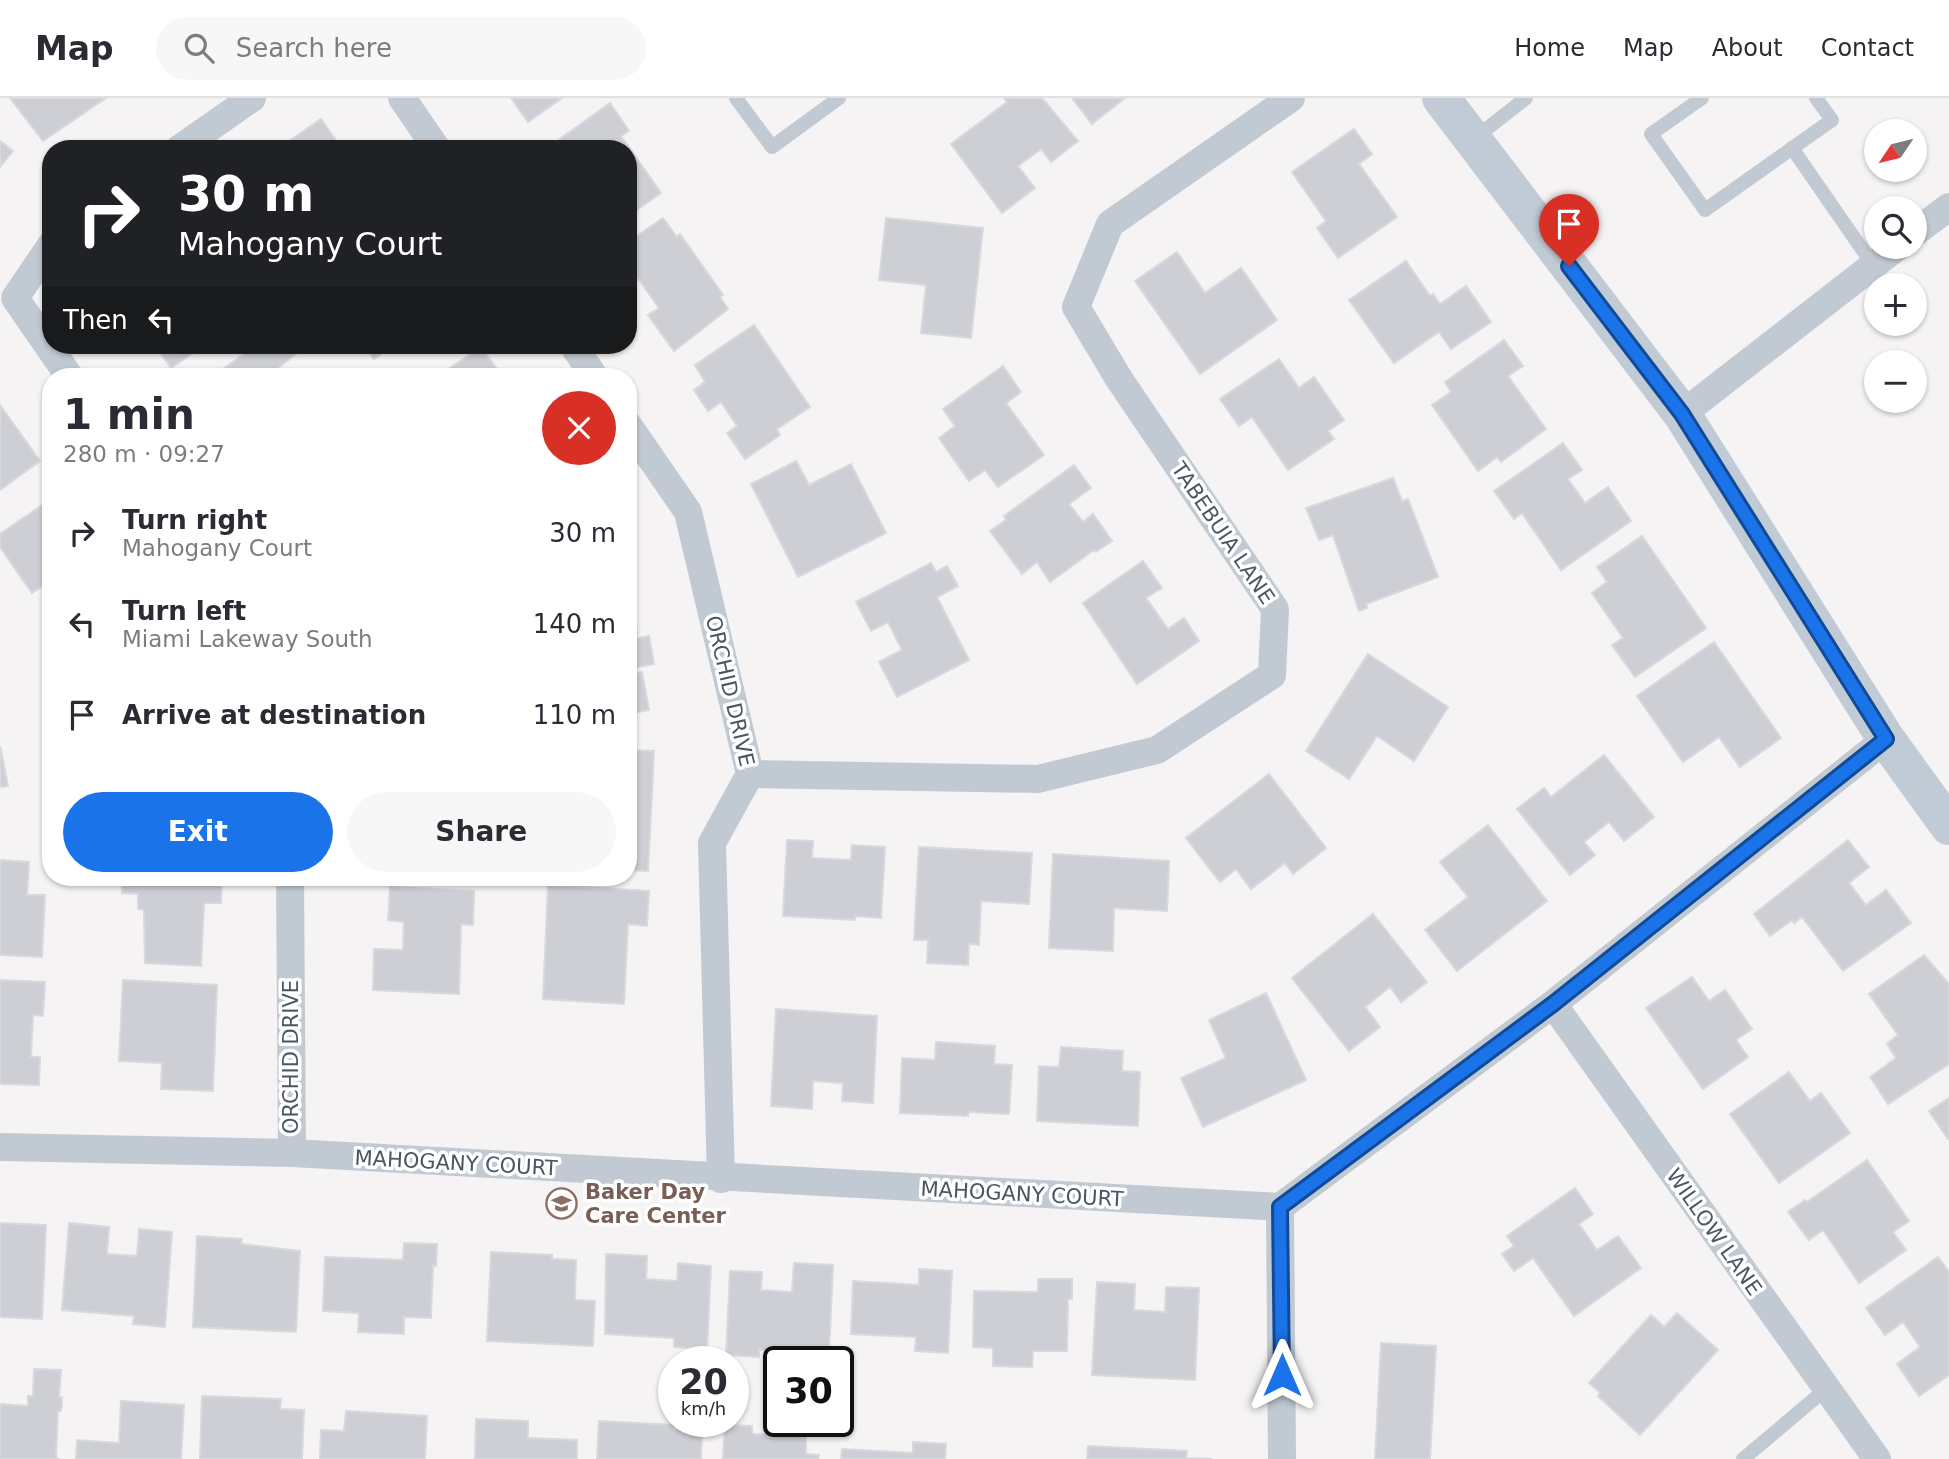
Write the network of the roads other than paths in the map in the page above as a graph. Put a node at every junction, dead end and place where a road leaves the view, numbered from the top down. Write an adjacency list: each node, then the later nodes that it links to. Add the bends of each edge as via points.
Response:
1 (252, 98): 10 (street)
2 (402, 98): 11 (street)
3 (736, 98): 4 (lane, via 772,147)
4 (839, 98)
5 (1292, 98): 23 (street, TABEBUIA LANE, via 1110,224 1076,307 1119,379 1275,609 1272,676 1157,750 1038,779)
6 (1441, 98): 12 (street)
7 (1526, 98): 12 (lane)
8 (1702, 98): 13 (lane, via 1651,134 1704,210)
9 (1816, 98): 13 (lane, via 1832,120)
10 (192, 140)
11 (431, 140)
12 (1473, 140): 20 (street)
13 (1792, 148): 18 (lane)
14 (1949, 207): 15 (street)
15 (1927, 223)
16 (42, 258): 19 (street, via 15,298)
17 (1881, 259): 18 (street)
18 (1873, 265): 20 (street)
19 (42, 337)
20 (1682, 414): 22 (street)
21 (637, 438): 23 (street, ORCHID DRIVE, via 688,512)
22 (1886, 739): 24 (street); 26 (street)
23 (750, 774): 29 (street, ORCHID DRIVE, via 712,843)
24 (1949, 826)
25 (290, 886): 28 (street, ORCHID DRIVE)
26 (1553, 1004): 30 (street); 31 (street, WILLOW LANE)
27 (0, 1147): 28 (street, MAHOGANY COURT)
28 (292, 1153): 29 (street, MAHOGANY COURT)
29 (721, 1179): 30 (street, MAHOGANY COURT)
30 (1280, 1207): 32 (street)
31 (1826, 1390): 33 (lane); 34 (street, WILLOW LANE)
32 (1282, 1459)
33 (1743, 1459)
34 (1877, 1459)

